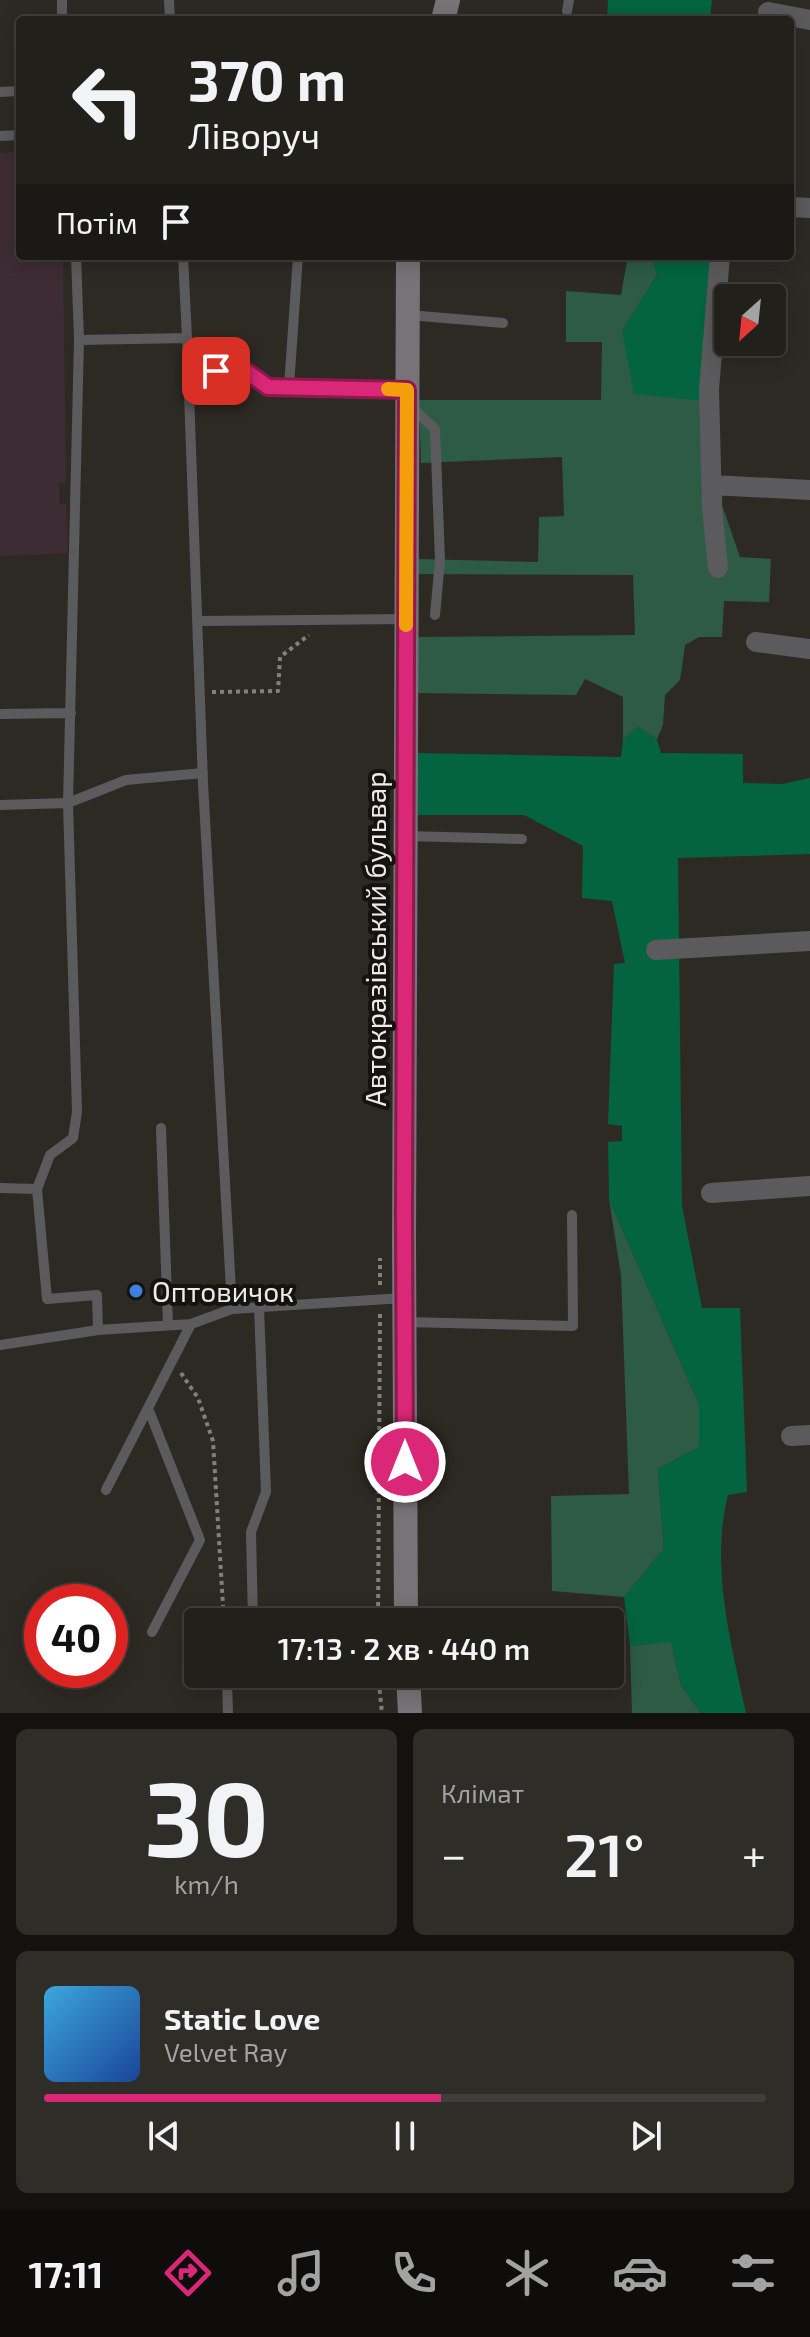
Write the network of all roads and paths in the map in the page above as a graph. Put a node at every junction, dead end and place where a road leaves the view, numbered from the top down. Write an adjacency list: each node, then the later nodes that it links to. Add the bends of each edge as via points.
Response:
1 (768, 11): 2 (street)
2 (791, 16)
3 (76, 260): 11 (lane)
4 (183, 260): 10 (lane)
5 (298, 260): 13 (lane)
6 (408, 260): 8 (street, Автокразівський бульвар)
7 (720, 260): 15 (street, via 709,389)
8 (407, 315): 9 (lane); 14 (street, Автокразівський бульвар)
9 (503, 323)
10 (187, 338): 11 (lane); 12 (lane)
11 (79, 340): 25 (lane)
12 (188, 372): 13 (lane, via 243,369 268,387); 21 (lane)
13 (289, 387): 14 (lane)
14 (407, 397): 18 (lane, via 435,429 440,560); 20 (street, Автокразівський бульвар)
15 (711, 485): 16 (street); 17 (street)
16 (810, 490)
17 (718, 568)
18 (435, 615)
19 (330, 619): 20 (lane); 21 (lane); 24 (path, via 280,657 278,691)
20 (406, 619): 30 (street, Автокразівський бульвар)
21 (197, 621): 24 (lane)
22 (756, 642): 23 (street)
23 (810, 649)
24 (200, 692): 27 (lane)
25 (71, 713): 26 (lane); 28 (lane)
26 (0, 714)
27 (203, 773): 28 (lane, via 126,780); 41 (lane)
28 (68, 803): 29 (lane); 37 (lane, via 77,1112 73,1138 50,1155)
29 (0, 805)
30 (405, 836): 31 (lane); 42 (street, Автокразівський бульвар)
31 (522, 839)
32 (810, 941): 33 (street)
33 (656, 950)
34 (161, 1128): 44 (lane)
35 (810, 1186): 38 (street)
36 (0, 1188): 37 (lane)
37 (37, 1189): 45 (lane, via 47,1299 97,1295)
38 (711, 1193)
39 (572, 1215): 42 (lane, via 573,1326)
40 (259, 1307): 41 (lane); 42 (lane); 51 (lane, via 266,1492 251,1532)
41 (232, 1309): 43 (lane)
42 (404, 1310): 52 (street, Автокразівський бульвар)
43 (191, 1324): 44 (lane); 47 (lane)
44 (168, 1325): 45 (lane)
45 (98, 1330): 46 (lane)
46 (0, 1345)
47 (172, 1361): 48 (lane); 50 (path, via 198,1398 213,1441)
48 (148, 1408): 49 (lane); 53 (lane, via 200,1540)
49 (106, 1490)
50 (223, 1608)
51 (253, 1608)
52 (406, 1608)
53 (152, 1632)
54 (227, 1688): 57 (lane)
55 (379, 1688): 58 (path)
56 (409, 1688): 59 (street)
57 (228, 1713)
58 (382, 1713)
59 (410, 1713)

